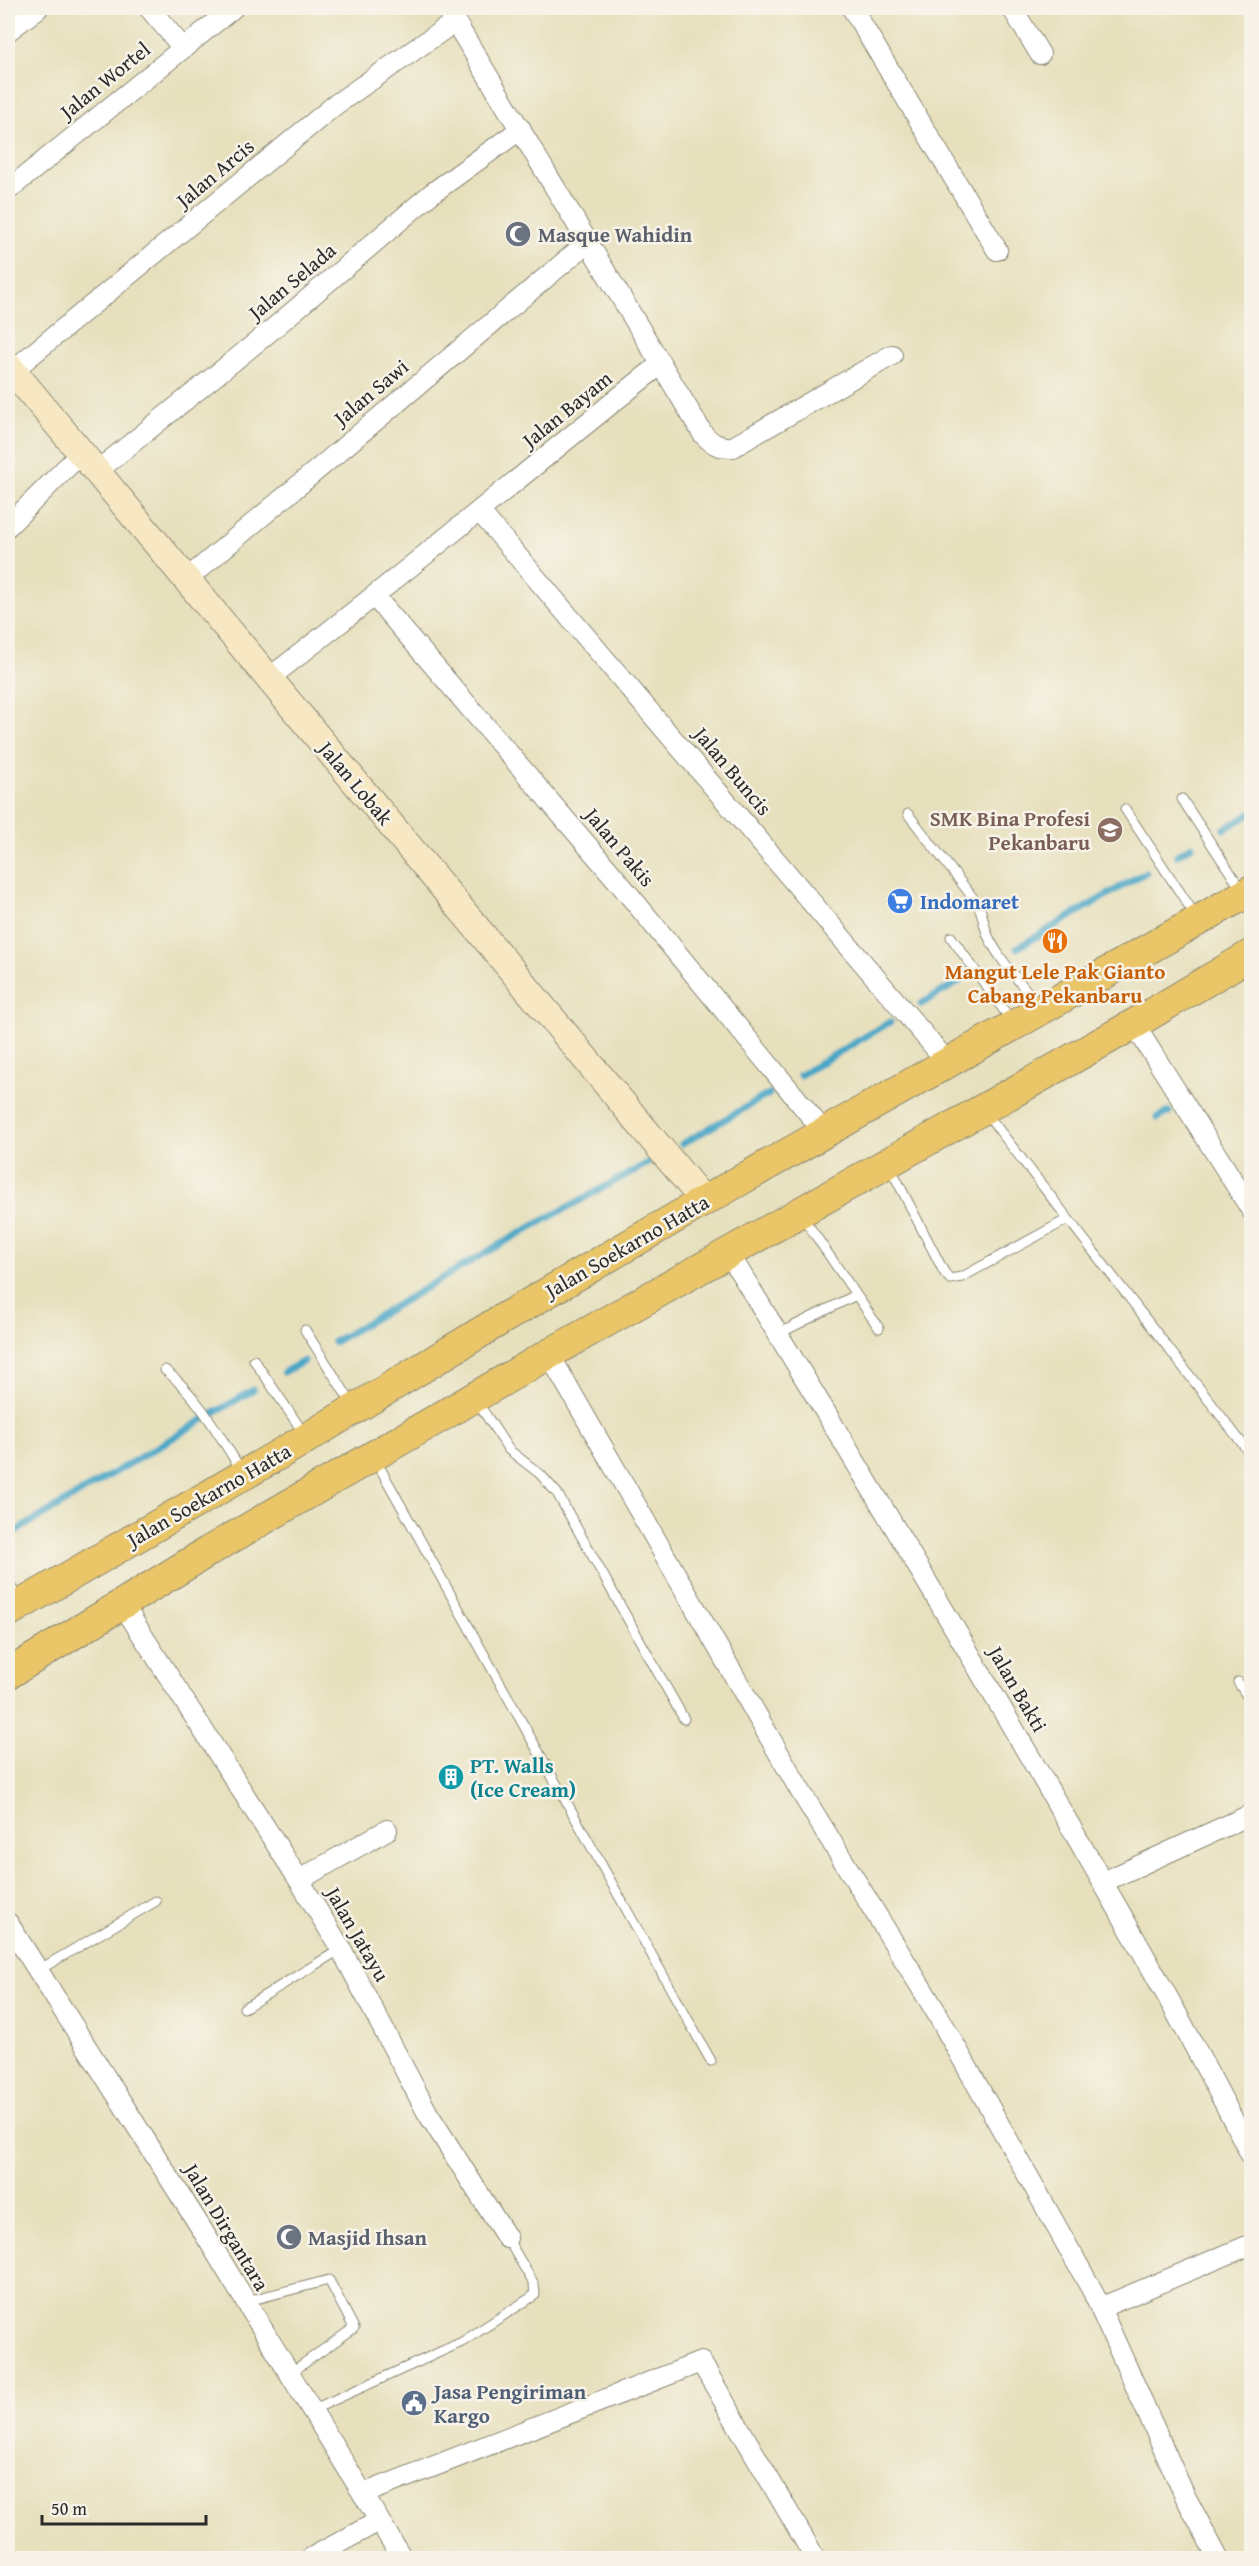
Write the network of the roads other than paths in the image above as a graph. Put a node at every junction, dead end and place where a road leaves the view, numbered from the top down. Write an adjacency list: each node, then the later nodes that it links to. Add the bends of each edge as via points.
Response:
1 (38, 8): 7 (street)
2 (149, 8): 8 (street)
3 (233, 8): 8 (street, Jalan Wortel)
4 (852, 8): 13 (street)
5 (1012, 8): 9 (street)
6 (452, 14): 10 (street); 16 (street, Jalan Arcis)
7 (8, 32)
8 (183, 48): 11 (street, Jalan Wortel)
9 (1040, 54)
10 (521, 129): 12 (street); 17 (street, Jalan Selada, via 431,194 267,333)
11 (8, 190)
12 (587, 243): 15 (street); 20 (street, Jalan Sawi)
13 (997, 250)
14 (892, 355): 15 (street, via 733,447 723,448 703,434)
15 (662, 364): 18 (street, Jalan Bayam)
16 (10, 368): 17 (main road, Jalan Lobak)
17 (88, 463): 19 (street, Jalan Selada); 20 (main road, Jalan Lobak)
18 (480, 512): 21 (street, Jalan Bayam); 33 (street, Jalan Buncis)
19 (8, 526)
20 (187, 579): 22 (main road, Jalan Lobak)
21 (375, 597): 22 (street, Jalan Bayam); 35 (street, Jalan Pakis, via 616,879)
22 (269, 678): 37 (main road, Jalan Lobak)
23 (1182, 799): 26 (lane)
24 (1125, 809): 27 (lane)
25 (908, 814): 30 (lane, via 977,903 991,943)
26 (1248, 892): 27 (main road, Jalan Soekarno Hatta)
27 (1198, 920): 30 (main road, Jalan Soekarno Hatta)
28 (951, 937): 31 (lane)
29 (1251, 954): 32 (main road)
30 (1042, 1009): 31 (main road, Jalan Soekarno Hatta)
31 (1014, 1024): 33 (main road, Jalan Soekarno Hatta)
32 (1134, 1024): 34 (main road); 38 (street)
33 (948, 1063): 35 (main road, Jalan Soekarno Hatta)
34 (983, 1109): 36 (main road); 40 (lane)
35 (824, 1132): 37 (main road, Jalan Soekarno Hatta)
36 (888, 1162): 39 (main road); 40 (lane, via 950,1279 962,1277)
37 (704, 1201): 50 (main road, Jalan Soekarno Hatta)
38 (1251, 1211)
39 (799, 1212): 41 (main road); 42 (lane)
40 (1068, 1219): 52 (lane)
41 (729, 1254): 45 (street, Jalan Bakti); 46 (main road)
42 (856, 1295): 43 (lane); 45 (lane)
43 (879, 1328)
44 (305, 1330): 50 (lane)
45 (778, 1334): 64 (street, Jalan Bakti)
46 (549, 1354): 49 (main road); 75 (street, via 801,1792 935,2010)
47 (254, 1360): 51 (lane)
48 (165, 1370): 54 (lane, via 181,1382 206,1415)
49 (474, 1398): 53 (main road); 60 (lane, via 509,1449 557,1493)
50 (355, 1409): 51 (main road, Jalan Soekarno Hatta)
51 (307, 1438): 54 (main road, Jalan Soekarno Hatta)
52 (1251, 1456)
53 (374, 1457): 56 (main road); 70 (lane)
54 (244, 1475): 55 (main road, Jalan Soekarno Hatta)
55 (12, 1599)
56 (123, 1605): 57 (main road); 63 (street, Jalan Jatayu)
57 (8, 1674)
58 (1238, 1682): 59 (lane)
59 (1251, 1704)
60 (684, 1719)
61 (1251, 1814): 64 (street)
62 (387, 1830): 63 (street)
63 (299, 1880): 67 (street, Jalan Jatayu)
64 (1103, 1882): 71 (street, Jalan Bakti)
65 (156, 1901): 68 (lane)
66 (8, 1923): 68 (street, Jalan Dirgantara)
67 (341, 1949): 69 (lane); 72 (street, Jalan Jatayu, via 427,2112)
68 (37, 1971): 74 (street, Jalan Dirgantara)
69 (244, 2008)
70 (711, 2061)
71 (1251, 2157)
72 (507, 2238): 77 (lane, Jalan Jatayu, via 534,2284 535,2295 462,2342)
73 (1251, 2244): 75 (street)
74 (244, 2302): 76 (street, Jalan Dirgantara); 76 (lane, via 329,2280 354,2328)
75 (1100, 2308): 83 (street, via 1185,2496)
76 (289, 2374): 77 (street, Jalan Dirgantara)
77 (312, 2410): 78 (street, Jalan Dirgantara)
78 (363, 2494): 79 (street, Jalan Dirgantara); 82 (street, via 701,2362)
79 (379, 2521): 80 (street); 81 (street, Jalan Dirgantara)
80 (311, 2559)
81 (402, 2559)
82 (815, 2559)
83 (1218, 2559)

